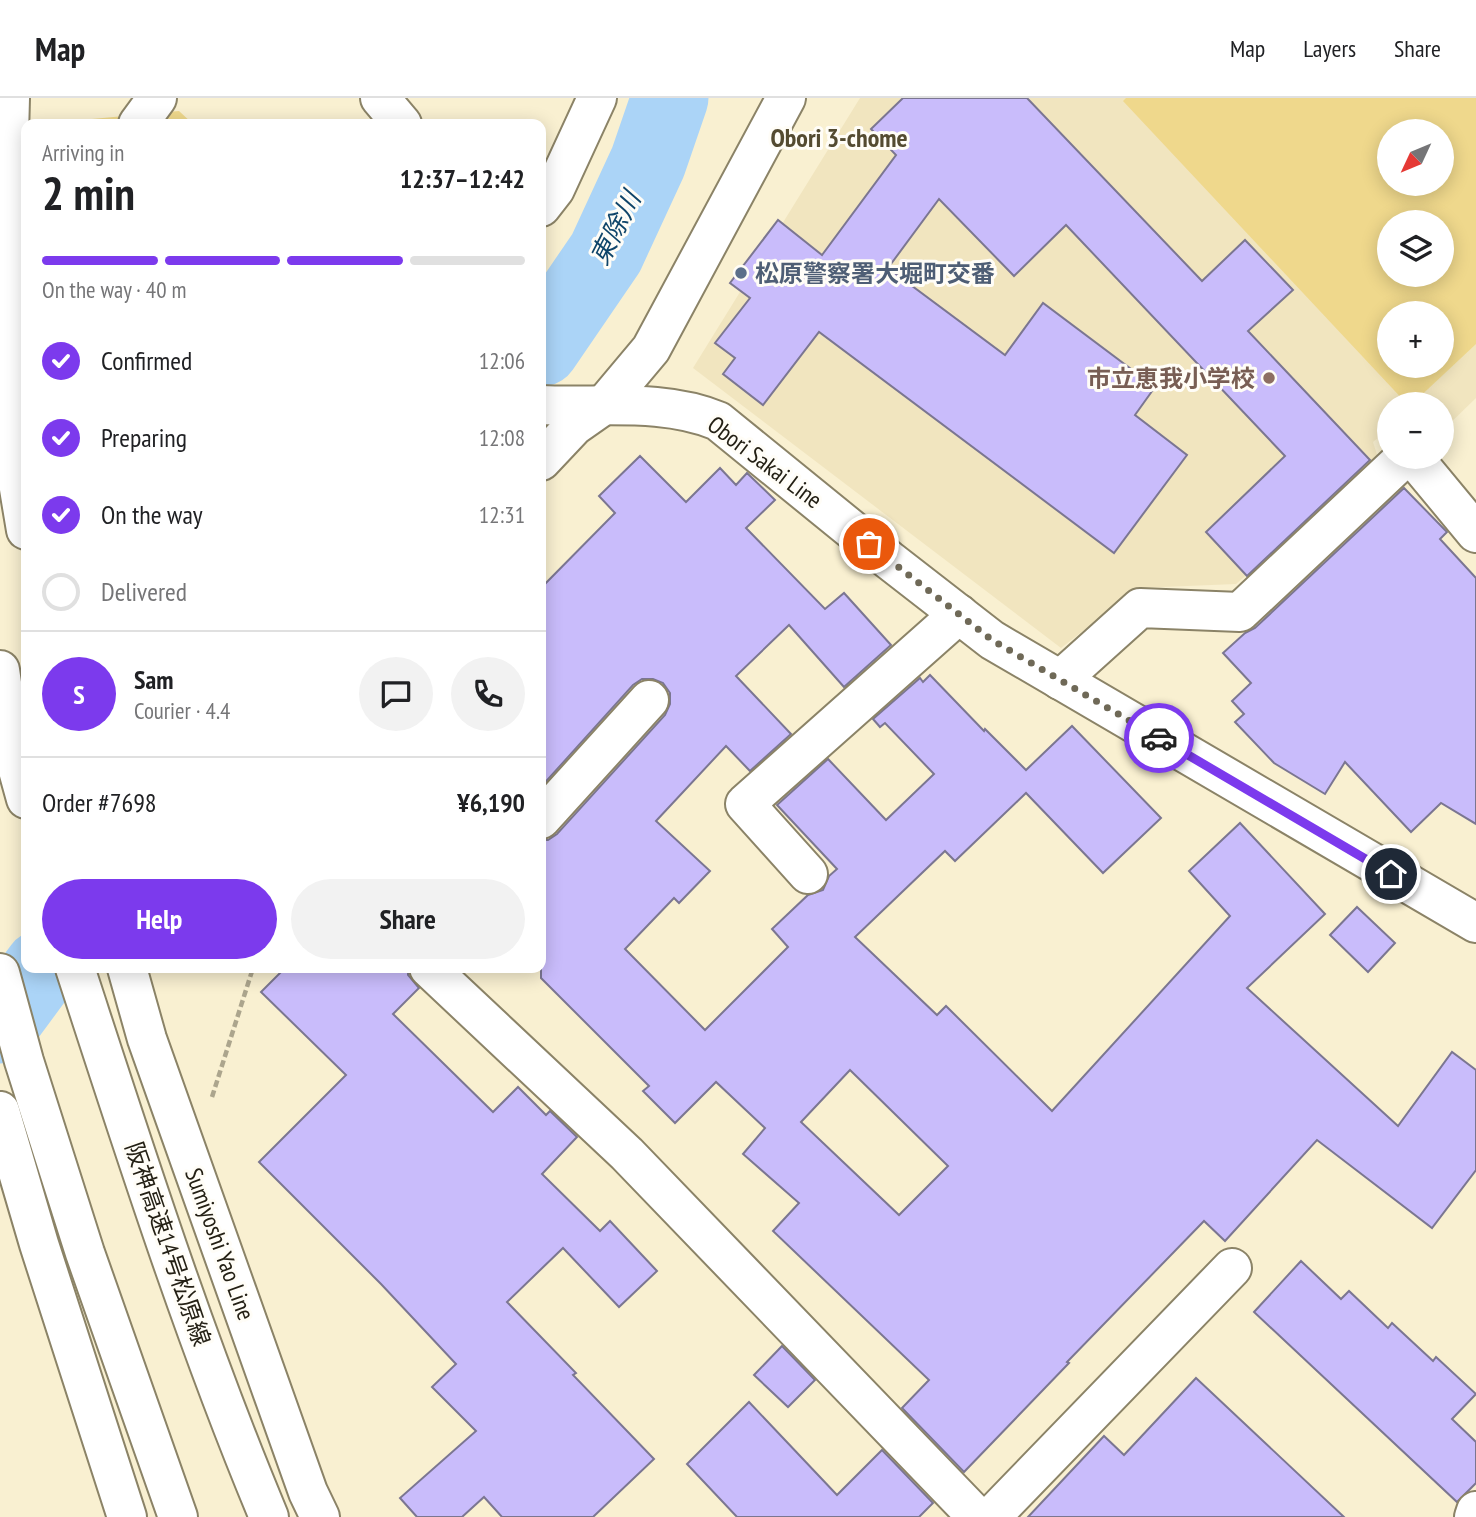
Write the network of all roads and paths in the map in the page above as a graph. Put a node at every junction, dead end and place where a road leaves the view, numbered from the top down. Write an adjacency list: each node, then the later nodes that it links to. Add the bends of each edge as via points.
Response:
1 (10, 98): 10 (main road, via 8,291)
2 (157, 98): 6 (main road)
3 (380, 98): 7 (main road)
4 (597, 98): 8 (main road)
5 (786, 98): 9 (main road, via 651,349)
6 (142, 119)
7 (398, 119)
8 (546, 201)
9 (572, 406): 11 (main road, via 574,426); 16 (main road, Obori Sakai Line, via 698,413 718,421)
10 (13, 447): 14 (main road)
11 (546, 456)
12 (1392, 469): 18 (main road, via 1240,612 1140,608)
13 (1423, 469): 15 (main road)
14 (21, 498)
15 (1476, 533)
16 (959, 614): 18 (main road, Obori Sakai Line, via 992,640); 24 (main road, via 745,804)
17 (0, 670): 21 (main road)
18 (1060, 680): 25 (main road, Obori Sakai Line)
19 (649, 700): 23 (main road)
20 (0, 705): 21 (main road)
21 (11, 746): 22 (main road)
22 (21, 781)
23 (546, 813)
24 (808, 874)
25 (1476, 923)
26 (0, 973): 32 (main road)
27 (77, 973): 39 (main road, 阪神高速14号松原線, via 153,1209)
28 (128, 973): 40 (main road, Sumiyoshi Yao Line, via 147,1039)
29 (251, 973): 33 (path)
30 (434, 973): 41 (main road, via 627,1154)
31 (0, 994): 32 (main road)
32 (24, 1062): 38 (main road)
33 (212, 1098)
34 (0, 1111): 37 (main road)
35 (1232, 1268): 42 (main road)
36 (1476, 1511): 43 (main road)
37 (127, 1517)
38 (178, 1517)
39 (269, 1517)
40 (320, 1517)
41 (977, 1517)
42 (991, 1517)
43 (1474, 1517)

